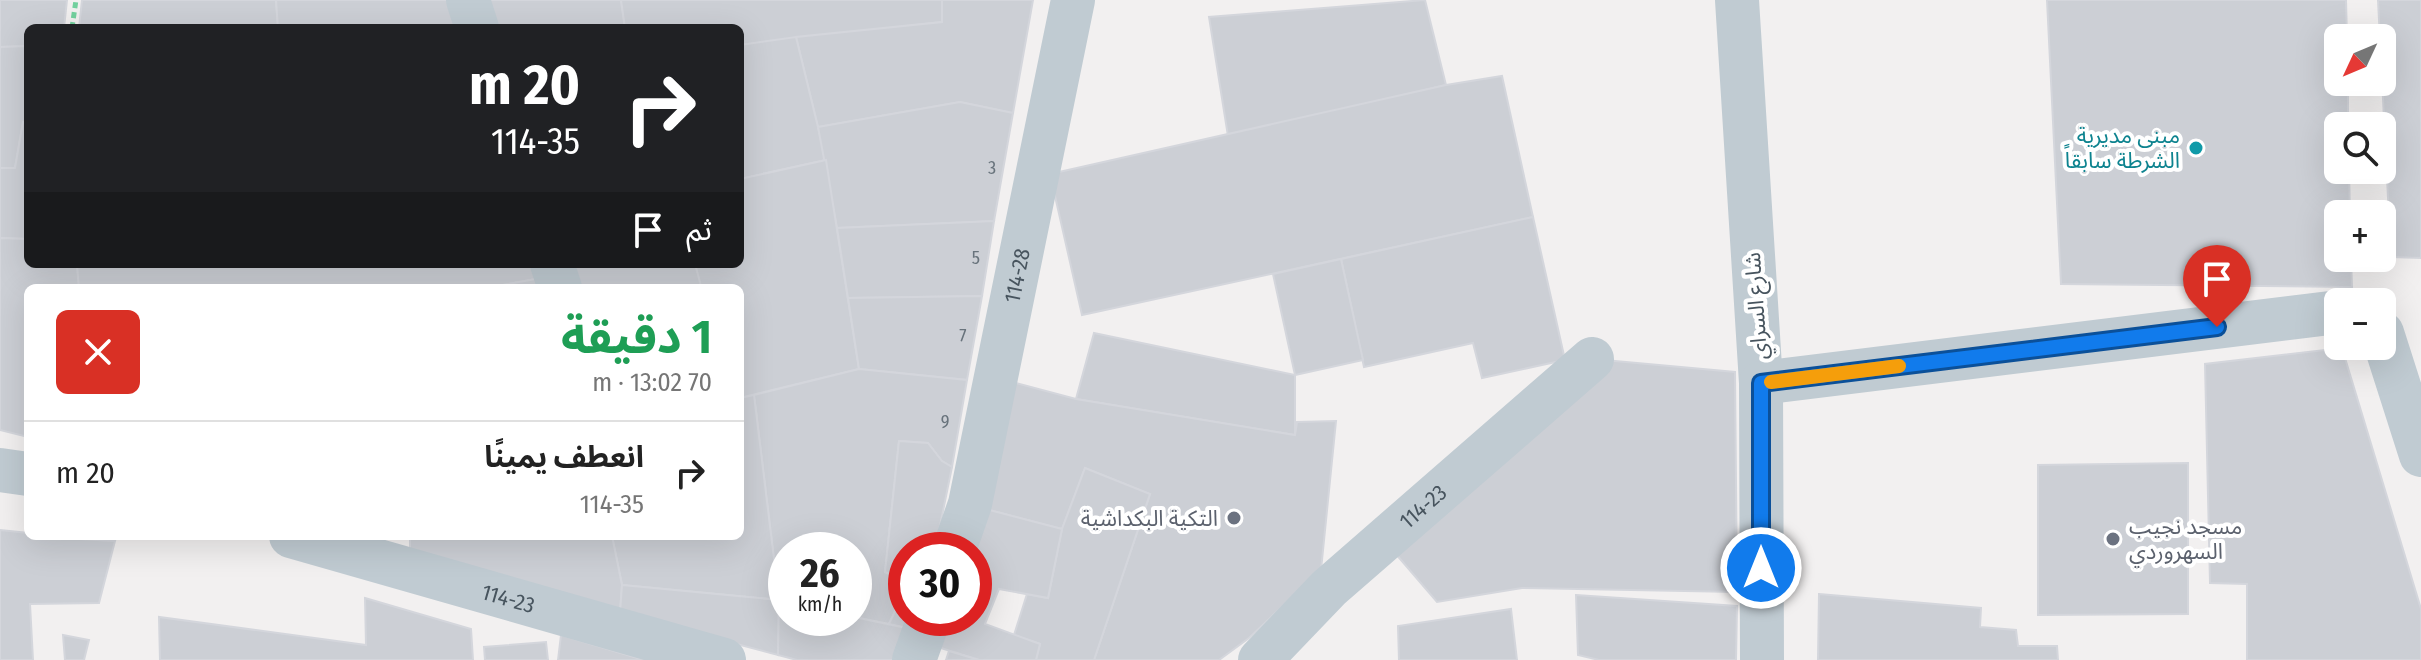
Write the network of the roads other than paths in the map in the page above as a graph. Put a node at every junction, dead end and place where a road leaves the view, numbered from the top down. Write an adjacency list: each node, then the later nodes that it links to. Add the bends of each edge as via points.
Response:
1 (468, 0): 4 (street)
2 (1073, 0): 12 (street, 114-28)
3 (1737, 0): 8 (street, شارع السراي)
4 (476, 24)
5 (2324, 314): 8 (street)
6 (1592, 359): 18 (street, 114-23, via 1329,588)
7 (2391, 360): 9 (street)
8 (1761, 383): 19 (street, شارع السراي)
9 (2421, 455)
10 (0, 470): 11 (street)
11 (24, 473)
12 (960, 532)
13 (319, 540): 14 (street, 114-23)
14 (396, 551): 16 (street, 114-23)
15 (923, 636): 17 (street)
16 (724, 660)
17 (914, 660)
18 (1260, 660)
19 (1762, 660)

